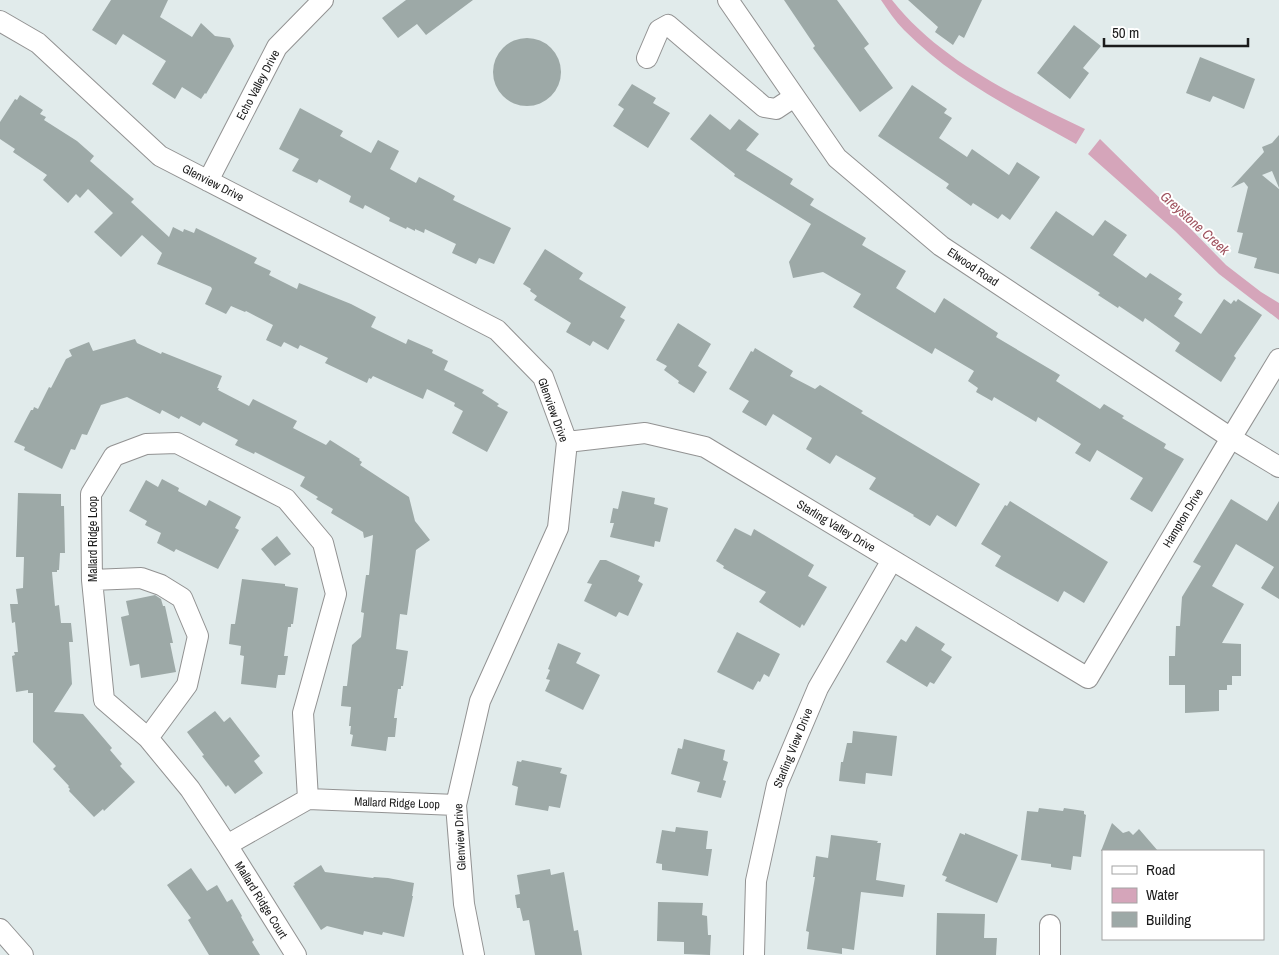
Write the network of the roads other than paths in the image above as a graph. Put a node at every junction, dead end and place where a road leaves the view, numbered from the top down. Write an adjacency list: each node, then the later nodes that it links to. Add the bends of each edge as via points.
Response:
1 (323, 0): 6 (street, Echo Valley Drive, via 277,47)
2 (728, 0): 5 (street, Elwood Road)
3 (0, 21): 6 (street, Glenview Drive, via 38,43 160,156)
4 (647, 58): 5 (street, via 659,30 668,25 764,107 776,109)
5 (794, 97): 8 (street, Elwood Road, via 837,158 941,246)
6 (208, 181): 9 (street, Glenview Drive, via 497,330 543,377)
7 (1279, 359): 8 (street, Hampton Drive)
8 (1231, 438): 10 (street, Elwood Road); 13 (street, Hampton Drive)
9 (567, 442): 11 (street, Starling Valley Drive, via 645,433 705,447); 16 (street, Glenview Drive, via 558,528 480,701)
10 (1279, 468)
11 (892, 560): 13 (street, Starling Valley Drive); 23 (street, Starling View Drive, via 818,688 777,785 756,881)
12 (92, 580): 14 (street, Mallard Ridge Loop, via 104,700); 14 (street, via 141,578 161,585 182,598 198,636 187,685); 15 (street, Mallard Ridge Loop, via 91,494 114,456 146,444 177,443 286,499 323,543 336,594 303,713)
13 (1088, 678)
14 (148, 738): 17 (street, Mallard Ridge Loop, via 190,789)
15 (308, 799): 16 (street, Mallard Ridge Loop); 17 (street)
16 (456, 805): 22 (street, Glenview Drive, via 464,904)
17 (227, 845): 21 (street, Mallard Ridge Court)
18 (1050, 925): 24 (street)
19 (0, 929): 20 (street)
20 (23, 955)
21 (296, 955)
22 (474, 955)
23 (754, 955)
24 (1050, 955)

